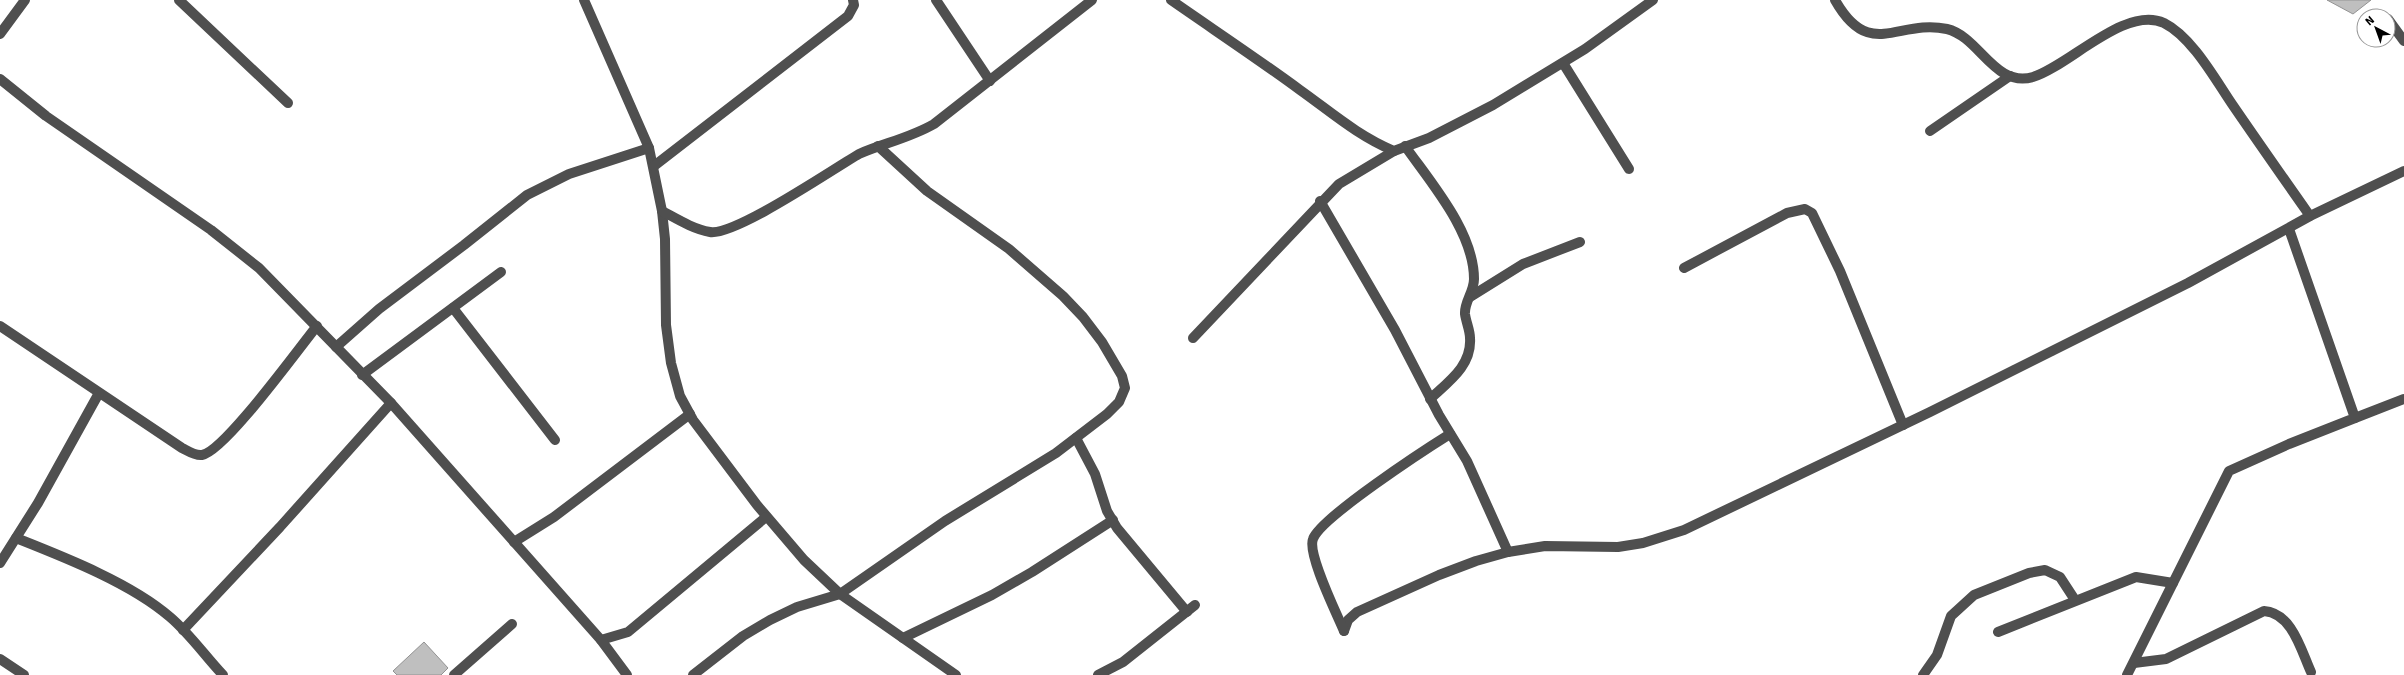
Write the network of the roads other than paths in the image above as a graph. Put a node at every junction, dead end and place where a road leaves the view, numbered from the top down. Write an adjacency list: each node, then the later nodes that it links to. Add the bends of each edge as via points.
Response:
1 (25, 0): 11 (street)
2 (179, 0): 17 (street)
3 (584, 0): 21 (street)
4 (853, 0): 23 (street, via 854,5 848,16)
5 (936, 0): 16 (street)
6 (1092, 0): 16 (street)
7 (1171, 0): 22 (street, via 1353,130 1371,142)
8 (1654, 0): 13 (street)
9 (1835, 0): 14 (street, via 1853,24 1865,32 1879,35 1932,28 1948,30 1964,38 1993,65)
10 (2396, 30): 12 (street)
11 (0, 34)
12 (2404, 41)
13 (1563, 63): 20 (street, via 1471,116 1429,138); 24 (street)
14 (2010, 76): 18 (street); 28 (street, via 2019,80 2039,74 2132,22 2148,20 2164,23 2193,48)
15 (0, 79): 36 (street, via 46,116 238,251 289,296)
16 (990, 81): 19 (street, via 957,108 922,131 897,142)
17 (288, 103)
18 (1930, 131)
19 (878, 146): 27 (street, via 859,154 751,219 727,230 711,233); 48 (street, via 927,191 1034,269 1083,317 1102,342 1122,376 1125,388 1119,402)
20 (1405, 146): 22 (street); 33 (street, via 1447,206 1465,239 1473,269 1474,288)
21 (649, 148): 23 (street); 38 (street, via 569,174 527,196 379,308)
22 (1394, 151): 26 (street, via 1339,184)
23 (654, 166): 27 (street)
24 (1629, 169)
25 (2404, 171): 28 (street)
26 (1320, 201): 37 (street); 41 (street, via 1394,330)
27 (662, 211): 44 (street, via 665,239 666,325 671,363 680,396)
28 (2310, 216): 29 (street)
29 (2289, 229): 45 (street); 46 (street, via 2188,284)
30 (1580, 242): 33 (street, via 1523,264)
31 (1684, 268): 46 (street, via 1786,213 1805,209 1812,213 1840,270)
32 (501, 272): 34 (street)
33 (1470, 297): 41 (street, via 1465,314 1470,337 1466,362)
34 (453, 308): 39 (street); 49 (street)
35 (0, 326): 40 (street)
36 (317, 326): 38 (street); 40 (street, via 237,426 212,451 202,455 182,448)
37 (1193, 338)
38 (336, 347): 39 (street)
39 (362, 375): 43 (street)
40 (99, 393): 52 (street)
41 (1430, 399): 47 (street)
42 (2404, 399): 45 (street)
43 (391, 403): 53 (street); 60 (street)
44 (690, 414): 50 (street); 53 (street, via 554,518)
45 (2355, 418): 56 (street, via 2282,447 2229,472)
46 (1903, 425): 54 (street, via 1665,538 1618,547 1545,546)
47 (1450, 434): 54 (street, via 1474,475); 54 (street, via 1359,498 1333,518 1313,539 1312,549 1317,566 1344,631 1348,620 1372,604 1461,567)
48 (1076, 438): 51 (street, via 1095,474); 57 (street, via 1056,454 945,521)
49 (555, 440)
50 (766, 517): 57 (street, via 804,560); 63 (street, via 628,632)
51 (1113, 520): 62 (street, via 1026,576); 73 (street, via 1136,554 1191,608 1123,662)
52 (16, 538): 55 (street); 60 (street, via 51,552 136,594 164,612)
53 (514, 542): 63 (street)
54 (1508, 552)
55 (0, 563)
56 (2173, 583): 58 (street, via 2136,577); 65 (street)
57 (840, 594): 62 (street); 71 (street, via 797,607 770,620 743,636)
58 (2075, 600): 61 (street); 74 (street, via 2060,577 2045,570 2029,573 1974,595 1951,616 1937,656)
59 (512, 624): 69 (street)
60 (183, 630): 68 (street)
61 (1998, 632)
62 (903, 638): 72 (street)
63 (601, 640): 70 (street)
64 (0, 659): 67 (street)
65 (2134, 663): 66 (street, via 2166,659 2264,611 2274,612 2284,618); 75 (street)
66 (2311, 672)
67 (24, 675)
68 (223, 675)
69 (454, 675)
70 (627, 675)
71 (694, 675)
72 (956, 675)
73 (1098, 675)
74 (1923, 675)
75 (2127, 675)

